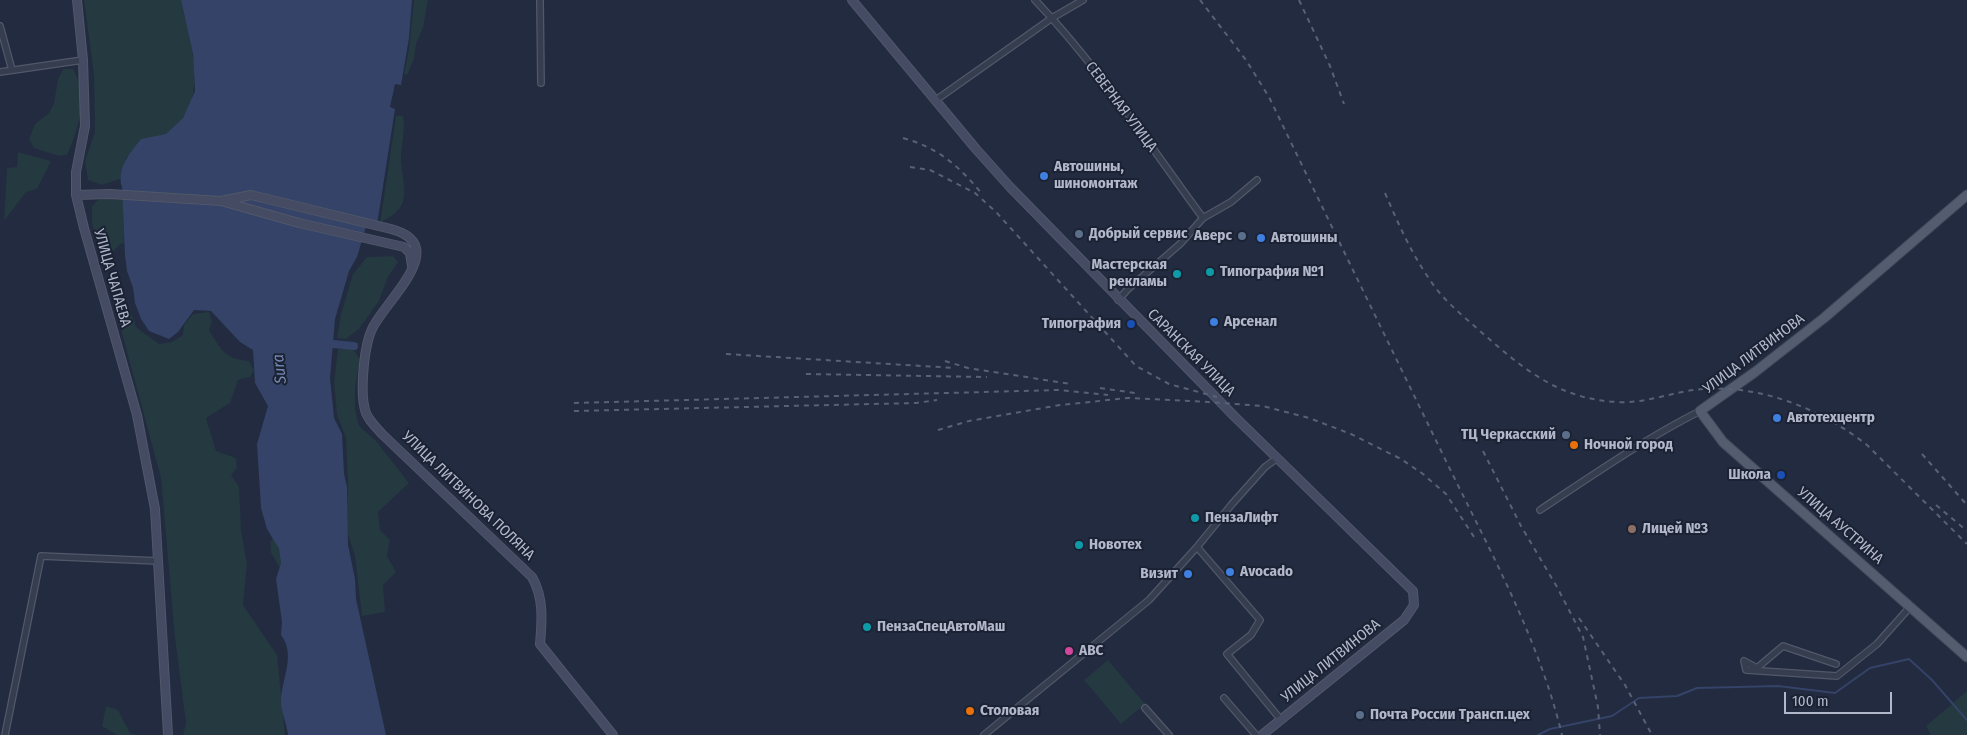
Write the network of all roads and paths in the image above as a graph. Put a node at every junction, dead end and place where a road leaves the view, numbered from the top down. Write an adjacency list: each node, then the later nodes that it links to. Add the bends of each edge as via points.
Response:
1 (77, 0): 8 (main road, УЛИЦА ЧАПАЕВА)
2 (540, 0): 11 (street)
3 (852, 0): 12 (main road, САРАНСКАЯ УЛИЦА)
4 (1035, 0): 6 (street, СЕВЕРНАЯ УЛИЦА)
5 (1083, 0): 6 (street)
6 (1052, 18): 12 (street); 17 (street, СЕВЕРНАЯ УЛИЦА, via 1119,100)
7 (0, 26): 9 (street)
8 (82, 60): 9 (street); 14 (main road, УЛИЦА ЧАПАЕВА, via 85,126 76,172)
9 (12, 70): 10 (street)
10 (0, 72)
11 (541, 83)
12 (936, 100): 19 (main road, САРАНСКАЯ УЛИЦА, via 1010,187)
13 (1257, 180): 17 (street, via 1231,202)
14 (76, 195): 16 (main road); 24 (main road, УЛИЦА ЧАПАЕВА, via 137,415 155,510)
15 (1967, 195): 20 (main road, УЛИЦА ЛИТВИНОВА, via 1824,318)
16 (221, 201): 18 (main road, via 408,250); 18 (main road, via 251,196 392,229 409,236 416,244 417,258)
17 (1204, 218): 19 (street)
18 (412, 270): 34 (main road, УЛИЦА ЛИТВИНОВА ПОЛЯНА, via 369,336 364,368 366,413 382,434 532,577 541,598 540,644)
19 (1118, 300): 21 (main road, САРАНСКАЯ УЛИЦА)
20 (1700, 411): 22 (street, УЛИЦА ЛИТВИНОВА, via 1623,454); 26 (main road, УЛИЦА АУСТРИНА, via 1723,442)
21 (1276, 458): 23 (street); 25 (main road, САРАНСКАЯ УЛИЦА, via 1413,591)
22 (1540, 510)
23 (1197, 547): 31 (street, via 1260,620 1251,635 1227,654); 35 (street, via 1149,600)
24 (158, 561): 32 (street, via 41,556); 33 (main road, УЛИЦА ЧАПАЕВА)
25 (1414, 605): 31 (main road, УЛИЦА ЛИТВИНОВА, via 1404,620)
26 (1910, 607): 27 (main road, УЛИЦА АУСТРИНА); 28 (street, via 1876,644 1837,676 1746,670 1744,661 1757,668 1783,646)
27 (1967, 657)
28 (1836, 664)
29 (1224, 698): 37 (street)
30 (1145, 708): 36 (street)
31 (1281, 720): 38 (main road, УЛИЦА ЛИТВИНОВА)
32 (6, 735)
33 (168, 735)
34 (613, 735)
35 (984, 735)
36 (1169, 735)
37 (1256, 735)
38 (1262, 735)

